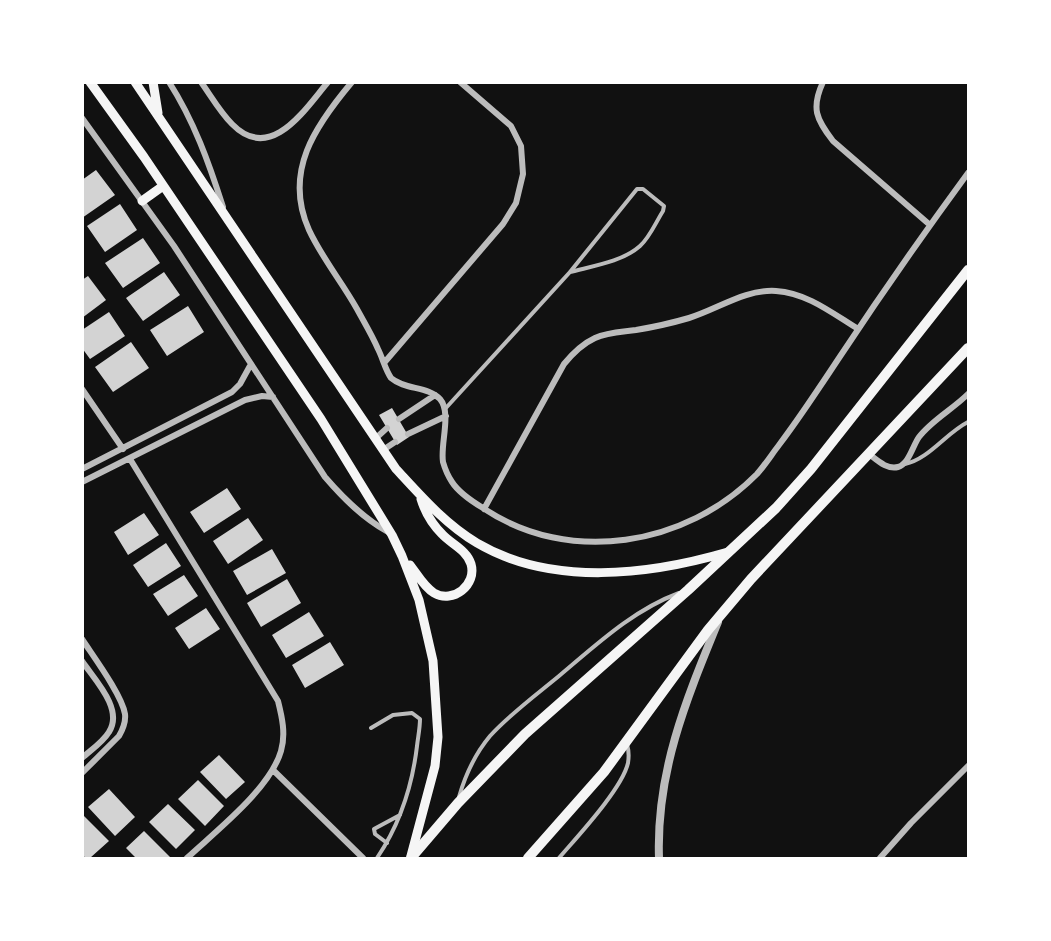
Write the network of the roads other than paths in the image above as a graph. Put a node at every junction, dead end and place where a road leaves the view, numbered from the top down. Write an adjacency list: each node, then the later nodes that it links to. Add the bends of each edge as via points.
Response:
1 (90, 82): 13 (main road)
2 (135, 82): 10 (main road)
3 (153, 82): 10 (main road)
4 (169, 82): 15 (street, via 207,158)
5 (201, 82): 6 (street, via 232,124 262,138 285,131)
6 (328, 82)
7 (352, 82): 21 (street, via 317,128 304,154 299,178 300,204 309,231 357,309)
8 (460, 82): 21 (street, via 511,126 521,146 523,174 516,203 503,224)
9 (823, 82): 16 (street, via 815,99 820,124 833,141)
10 (158, 116): 15 (main road)
11 (82, 118): 14 (street)
12 (969, 173): 16 (street)
13 (163, 186): 14 (main road); 43 (main road, via 321,419)
14 (142, 201): 22 (street)
15 (226, 216): 32 (main road)
16 (930, 225): 19 (street)
17 (969, 270): 44 (main road, via 792,491)
18 (570, 272): 18 (lane, via 629,254 645,240 663,211 663,204 637,189); 27 (lane)
19 (858, 329): 42 (street, via 757,474 710,512 659,534 596,543 553,539 517,528); 42 (street, via 808,299 762,291 670,324 595,339 564,364)
20 (969, 348): 36 (main road)
21 (384, 363): 25 (street, via 396,383)
22 (251, 364): 26 (street); 34 (street, via 232,392)
23 (82, 389): 34 (street)
24 (969, 394): 38 (street, via 921,434)
25 (435, 395): 27 (street, via 442,401); 28 (street)
26 (273, 397): 37 (street, via 245,400); 43 (street, via 325,477 370,522)
27 (445, 413): 31 (street); 42 (street, via 446,471 453,484)
28 (399, 419)
29 (969, 422): 38 (lane, via 916,460)
30 (387, 428): 32 (street)
31 (408, 434)
32 (376, 438): 35 (main road)
33 (396, 442): 35 (street)
34 (123, 449): 39 (street)
35 (383, 450): 41 (main road)
36 (869, 454): 38 (street, via 888,466); 47 (main road)
37 (130, 459): 40 (street); 54 (street, via 278,701 284,725 282,750)
38 (903, 464)
39 (82, 469)
40 (82, 482)
41 (419, 494): 44 (main road, via 444,519 478,543 519,561 557,570 647,569); 45 (main road, via 434,524 469,559 469,582 457,594 439,595 429,589)
42 (484, 509)
43 (392, 535): 45 (main road)
44 (728, 552): 46 (main road)
45 (402, 556): 62 (main road, via 419,600 433,661 438,737 435,766)
46 (688, 590): 56 (main road, via 542,719); 56 (lane, via 658,602 618,627 490,736 467,775)
47 (721, 615): 51 (main road); 65 (street, via 677,726 661,812)
48 (82, 639): 55 (street, via 121,701 125,717 119,736)
49 (82, 661): 52 (street, via 110,703 114,718 109,732)
50 (371, 728): 57 (lane, via 398,714 412,713 420,719 413,774)
51 (627, 742): 63 (main road); 64 (lane, via 628,763 624,773)
52 (82, 758)
53 (969, 766): 66 (street)
54 (273, 770): 59 (street, via 256,792); 60 (street)
55 (82, 773)
56 (458, 803): 62 (main road)
57 (401, 815): 58 (lane); 58 (lane, via 374,829)
58 (387, 843): 61 (lane)
59 (187, 858)
60 (363, 858)
61 (377, 858)
62 (411, 858)
63 (528, 858)
64 (559, 858)
65 (659, 858)
66 (880, 858)

